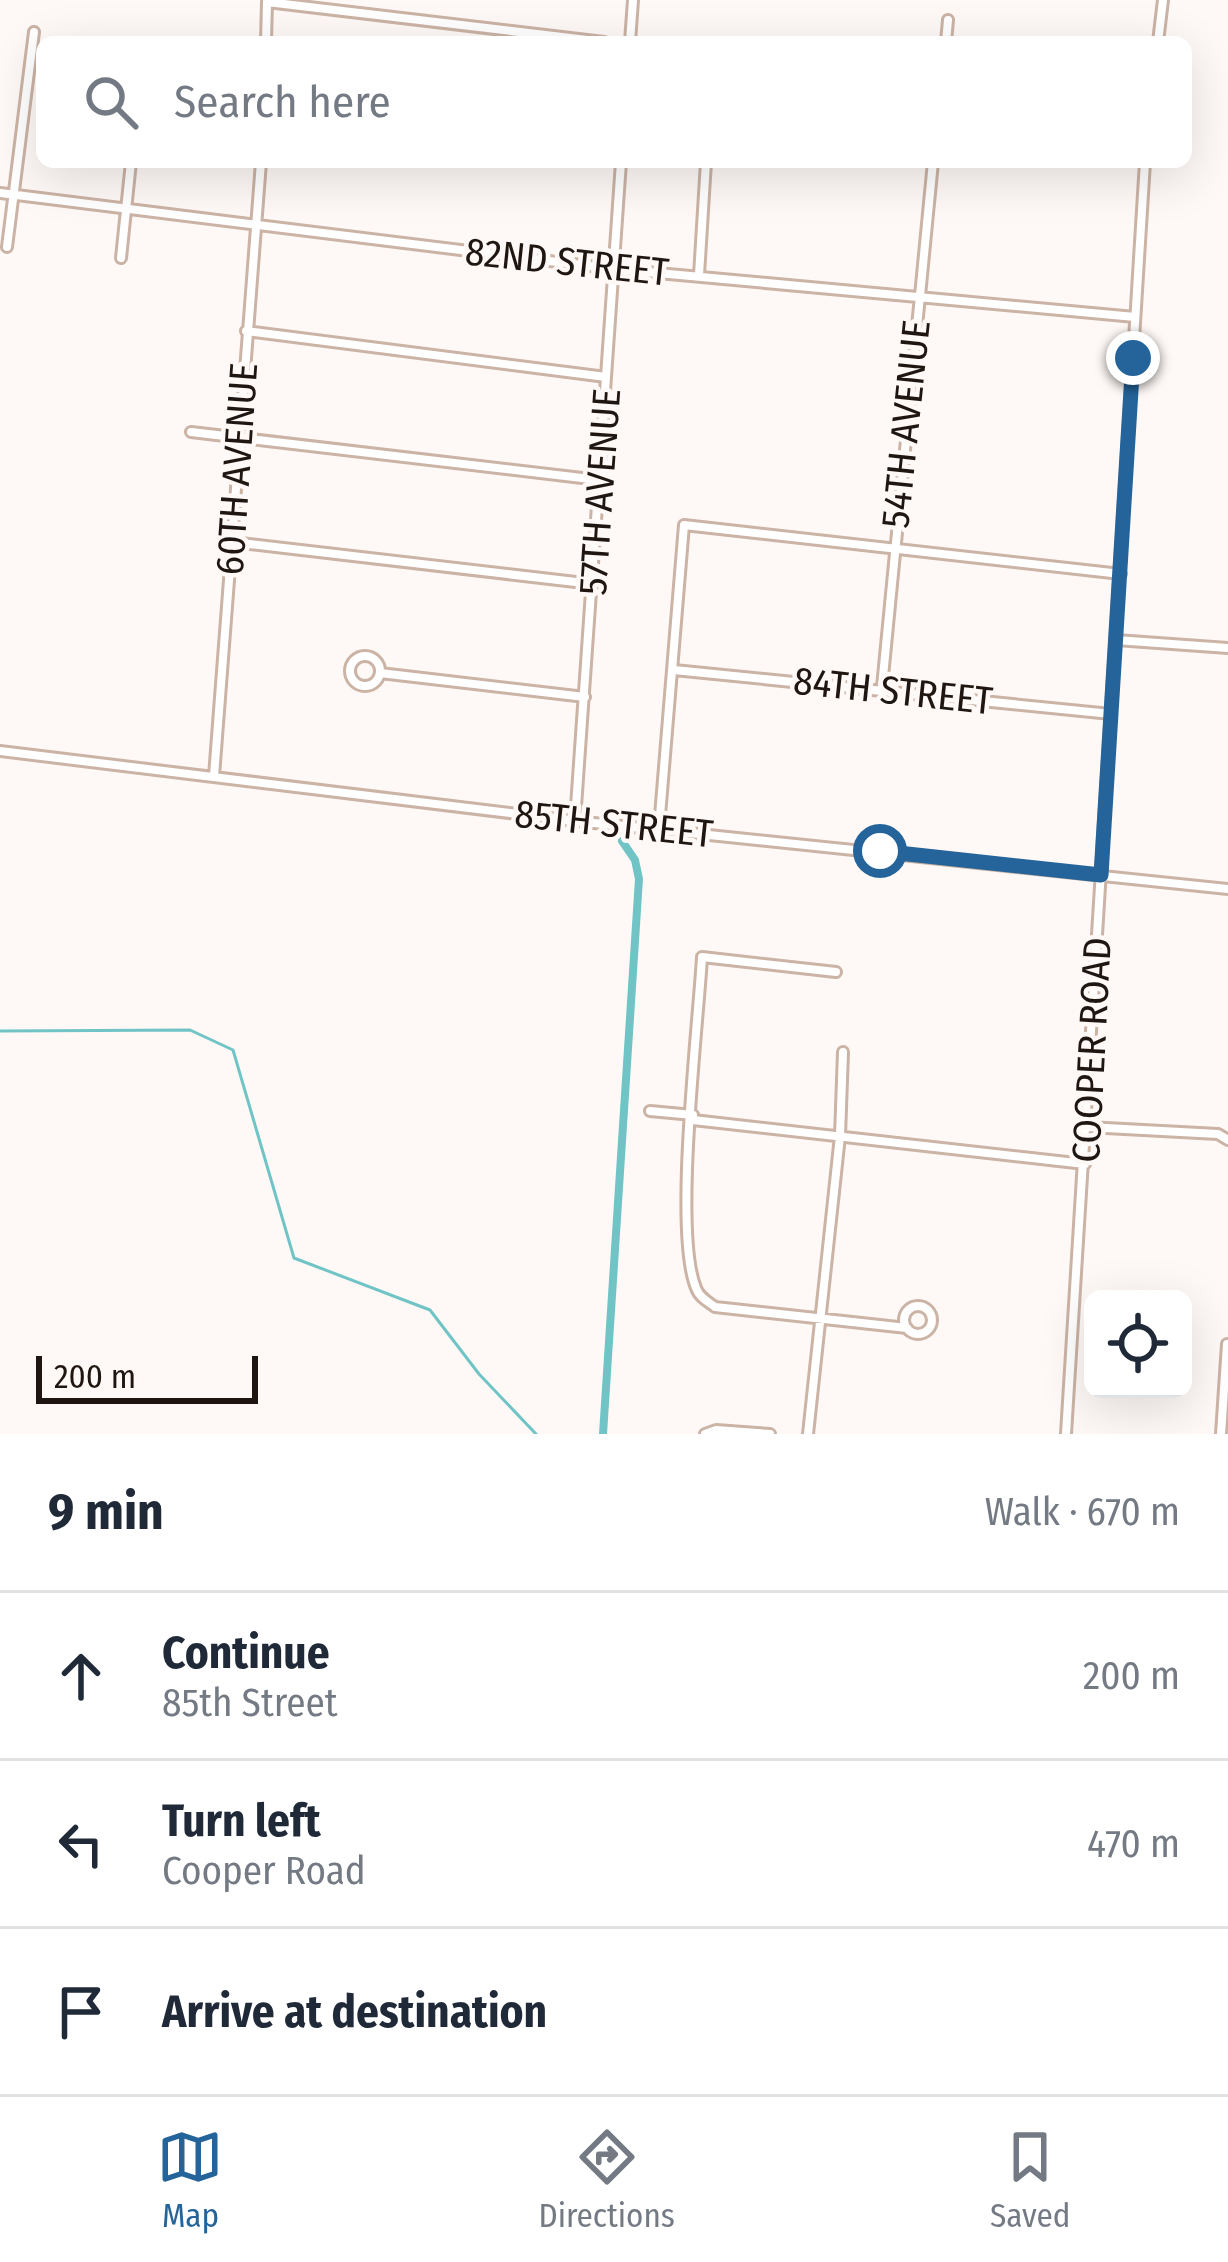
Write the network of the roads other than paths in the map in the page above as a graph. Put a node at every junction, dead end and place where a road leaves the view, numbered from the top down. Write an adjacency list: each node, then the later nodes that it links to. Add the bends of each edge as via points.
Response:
1 (633, 0): 8 (street)
2 (1163, 0): 10 (street)
3 (267, 1): 6 (street); 7 (street)
4 (948, 20): 9 (street)
5 (34, 32): 18 (street)
6 (266, 36)
7 (555, 36)
8 (630, 36)
9 (947, 36)
10 (1159, 36)
11 (130, 168): 19 (street)
12 (261, 168): 20 (street, 60TH AVENUE)
13 (621, 168): 23 (street, 57TH AVENUE)
14 (706, 168): 24 (street)
15 (932, 168): 25 (street, 54TH AVENUE)
16 (1145, 168): 26 (street, COOPER ROAD)
17 (0, 193): 18 (street, 82ND STREET)
18 (17, 195): 19 (street, 82ND STREET); 21 (street)
19 (124, 206): 20 (street, 82ND STREET); 22 (street)
20 (256, 223): 23 (street, 82ND STREET); 27 (street, 60TH AVENUE)
21 (7, 247)
22 (121, 258)
23 (614, 269): 24 (street, 82ND STREET); 28 (street, 57TH AVENUE)
24 (700, 275): 25 (street, 82ND STREET)
25 (917, 300): 26 (street, 82ND STREET); 33 (street, 54TH AVENUE)
26 (1136, 317): 34 (street, COOPER ROAD)
27 (246, 331): 28 (street); 30 (street, 60TH AVENUE)
28 (606, 377): 31 (street, 57TH AVENUE)
29 (191, 432): 30 (street)
30 (237, 437): 31 (street); 32 (street, 60TH AVENUE)
31 (599, 480): 35 (street, 57TH AVENUE)
32 (232, 542): 35 (street); 44 (street, 60TH AVENUE)
33 (892, 549): 34 (street); 38 (street, via 683,525); 40 (street, 54TH AVENUE)
34 (1121, 574): 36 (street, COOPER ROAD)
35 (593, 584): 41 (street, 57TH AVENUE)
36 (1116, 640): 37 (street); 42 (street, COOPER ROAD)
37 (1228, 648)
38 (674, 670): 40 (street, 84TH STREET); 46 (street)
39 (380, 673): 39 (street, via 366,656 350,671 367,686); 41 (street)
40 (882, 687): 42 (street, 84TH STREET)
41 (585, 698): 45 (street, 57TH AVENUE)
42 (1111, 713): 47 (street, COOPER ROAD)
43 (0, 751): 44 (street, 85TH STREET)
44 (214, 776): 45 (street, 85TH STREET)
45 (575, 821): 46 (street, 85TH STREET)
46 (659, 828): 47 (street, 85TH STREET)
47 (1101, 875): 48 (street, 85TH STREET); 53 (street, COOPER ROAD)
48 (1228, 889)
49 (836, 972): 52 (street, via 702,957)
50 (843, 1052): 54 (street)
51 (650, 1111): 52 (street)
52 (693, 1118): 54 (street); 57 (street, via 689,1266 697,1294 715,1307)
53 (1087, 1126): 55 (street); 56 (street, COOPER ROAD)
54 (840, 1136): 56 (street); 57 (street)
55 (1228, 1140)
56 (1085, 1164): 63 (street, COOPER ROAD)
57 (819, 1323): 58 (street); 62 (street)
58 (907, 1328)
59 (1227, 1344): 64 (street)
60 (705, 1434): 61 (street)
61 (770, 1434)
62 (808, 1434)
63 (1066, 1434)
64 (1221, 1434)

